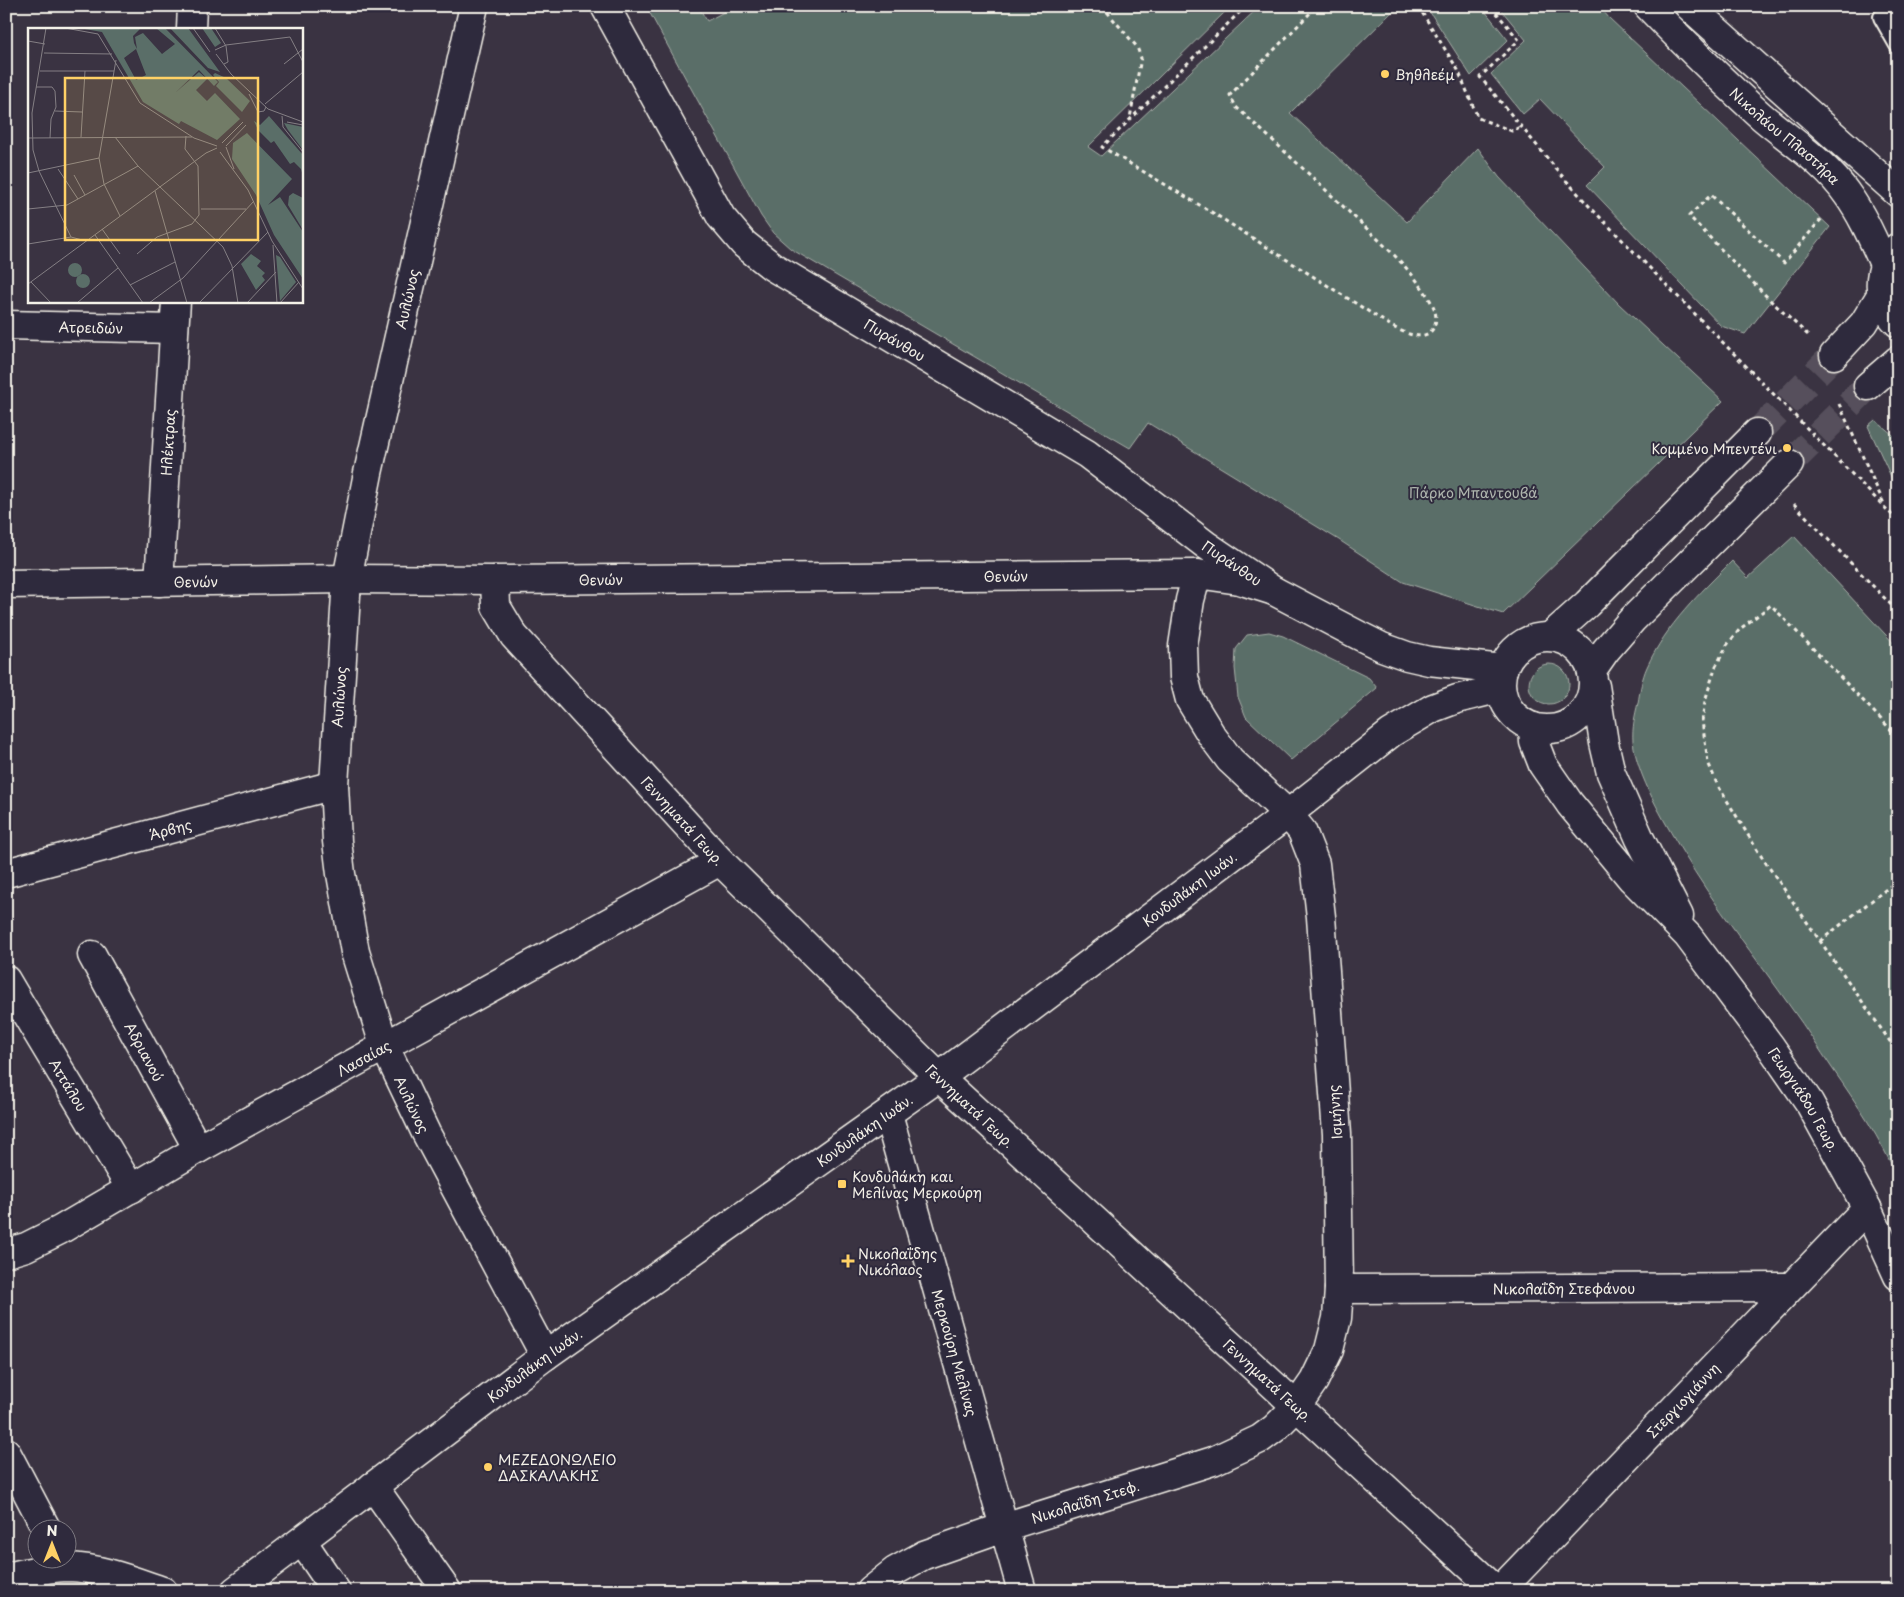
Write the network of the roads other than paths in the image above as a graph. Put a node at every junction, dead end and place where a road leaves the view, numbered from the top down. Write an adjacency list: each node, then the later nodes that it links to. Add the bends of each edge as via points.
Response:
1 (192, 6): 7 (street)
2 (474, 6): 22 (street, Αυλώνος, via 370,464)
3 (605, 6): 26 (street, Πυράνθου, via 721,217 744,244 788,276 1087,454 1206,545)
4 (1648, 6): 10 (street, Νικολάου Πλαστήρα, via 1716,75 1818,162 1847,193 1869,231)
5 (1689, 6): 9 (street)
6 (1898, 8): 8 (lane, via 1882,17)
7 (191, 28)
8 (1898, 45)
9 (1898, 193)
10 (1891, 255): 11 (street, via 1880,285)
11 (1881, 295): 13 (street, via 1889,314); 16 (street, via 1864,323)
12 (176, 302): 15 (street, Ηλέκτρας)
13 (1898, 324)
14 (6, 325): 15 (street, Ατρειδών)
15 (174, 329): 24 (street, Ηλέκτρας)
16 (1834, 355)
17 (1898, 360): 18 (street)
18 (1868, 386)
19 (1757, 433): 27 (street)
20 (1789, 464): 28 (street, via 1632,620 1606,650)
21 (1197, 574): 23 (street, Θενών); 26 (street, Θενών, via 1238,580); 32 (street, via 1183,646 1184,677 1190,700 1230,760)
22 (347, 580): 23 (street, Θενών); 24 (street, Θενών); 31 (street, Αυλώνος)
23 (495, 580): 33 (street, Γεννηματά Γεωρ., via 496,606 514,636)
24 (159, 582): 25 (street, Θενών)
25 (6, 584)
26 (1274, 591): 29 (street, via 1382,647)
27 (1551, 636): 28 (street, via 1571,642 1579,649 1586,656); 29 (street, via 1526,641 1512,653)
28 (1593, 674): 30 (street, via 1592,697 1579,716 1557,728); 35 (street, Γεωργιάδου Γεωρ., via 1611,773)
29 (1502, 679): 30 (street, via 1503,697 1511,712); 32 (street, Κονδυλάκη Ιωάν., via 1413,718)
30 (1533, 727): 35 (street, Γεωργιάδου Γεωρ., via 1534,742 1543,765 1570,804 1632,879)
31 (334, 785): 34 (street, Άρβης); 38 (street, Αυλώνος, via 336,841 350,928)
32 (1288, 814): 39 (street, Κονδυλάκη Ιωάν.); 47 (street, Ισμήνης, via 1302,831 1309,847 1318,887 1336,1134)
33 (720, 861): 38 (street, Λασαίας); 39 (street, Γεννηματά Γεωρ.)
34 (6, 873)
35 (1688, 936): 43 (street, Γεωργιάδου Γεωρ., via 1809,1102)
36 (92, 954): 41 (street, Αδριανού)
37 (6, 980): 42 (street, Αττάλου)
38 (384, 1045): 41 (street, Λασαίας); 48 (street, Αυλώνος, via 426,1133)
39 (939, 1077): 40 (street, Κονδυλάκη Ιωάν.); 49 (street, Γεννηματά Γεωρ.)
40 (888, 1114): 48 (street, Κονδυλάκη Ιωάν.); 53 (street, Μερκούρη Μελίνας)
41 (198, 1149): 42 (street, Λασαίας)
42 (131, 1189): 44 (street, Λασαίας, via 41,1240)
43 (1867, 1208): 45 (street, Γεωργιάδου Γεωρ.); 46 (street, Στεργιογιάννη)
44 (6, 1253)
45 (1898, 1276)
46 (1789, 1287): 47 (street, Νικολαΐδη Στεφάνου); 64 (street, Στεργιογιάννη)
47 (1340, 1289): 49 (street, Ισμήνης, via 1329,1350 1314,1381)
48 (545, 1356): 51 (street, Κονδυλάκη Ιωάν.)
49 (1296, 1407): 53 (street, Νικολαΐδη Στεφ., via 1276,1428 1230,1454); 64 (street, Γεννηματά Γεωρ.)
50 (6, 1452): 52 (street)
51 (373, 1486): 54 (street, Κονδυλάκη Ιωάν.); 61 (street)
52 (42, 1520)
53 (1004, 1527): 62 (street, Νικολαΐδη Στεφ., via 924,1555 895,1571); 63 (street, Μερκούρη Μελίνας)
54 (302, 1541): 59 (street, Κονδυλάκη Ιωάν.); 60 (street)
55 (78, 1566): 58 (street)
56 (33, 1570): 57 (street)
57 (6, 1576)
58 (164, 1591)
59 (235, 1591)
60 (336, 1591)
61 (447, 1591)
62 (870, 1591)
63 (1022, 1591)
64 (1498, 1591)

